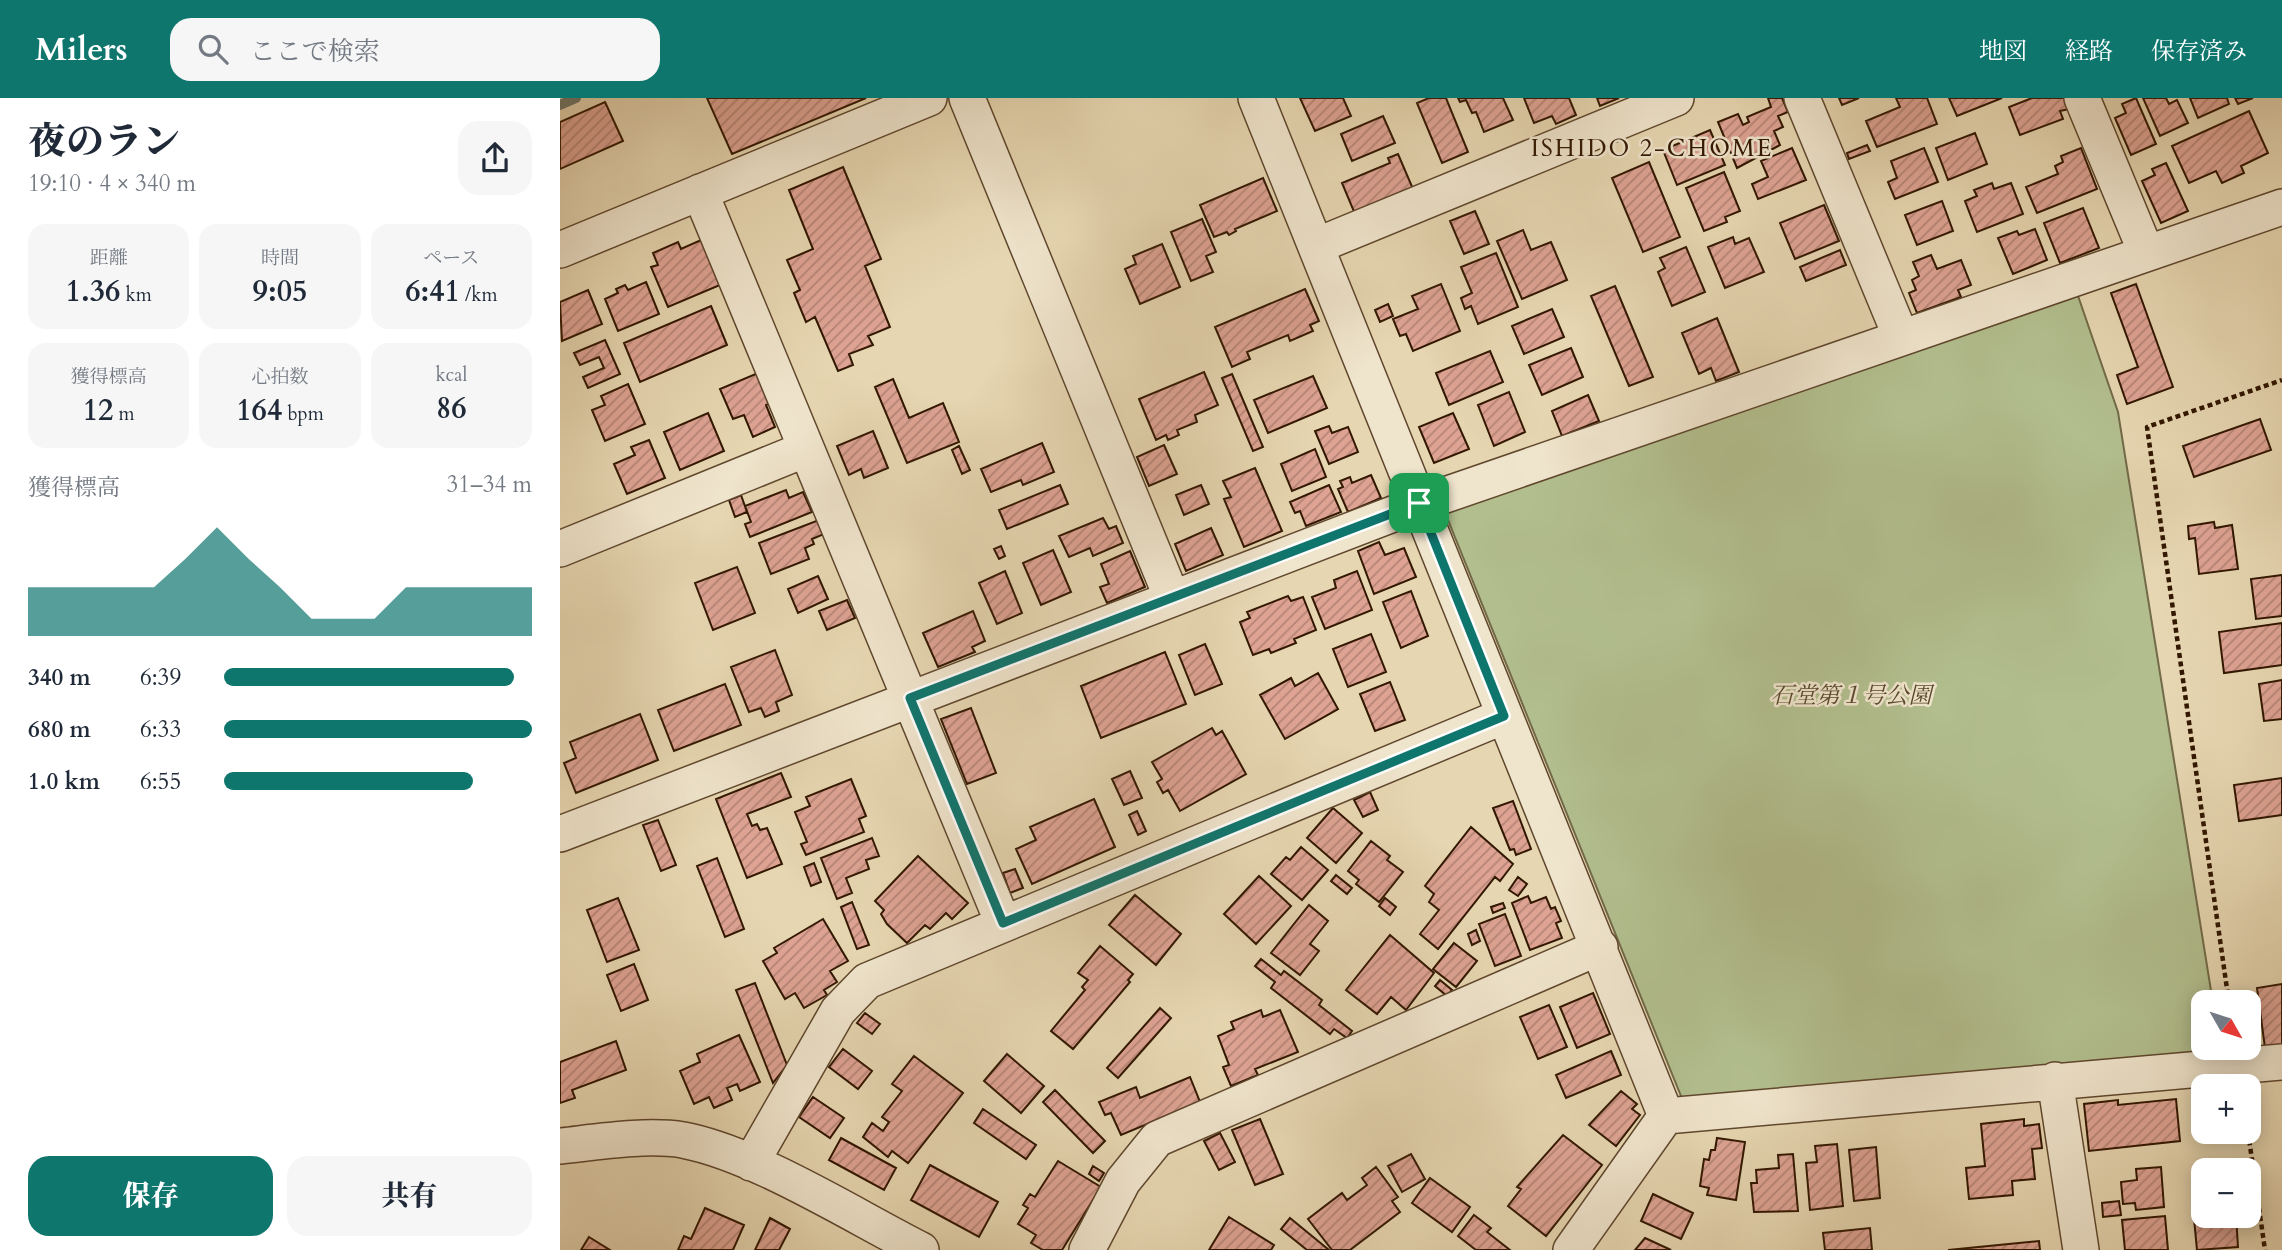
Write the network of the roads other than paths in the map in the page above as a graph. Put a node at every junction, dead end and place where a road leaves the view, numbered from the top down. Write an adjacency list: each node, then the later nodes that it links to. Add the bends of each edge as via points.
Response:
1 (929, 98): 7 (street)
2 (967, 98): 16 (street)
3 (1256, 98): 9 (street)
4 (1676, 98): 9 (street)
5 (1802, 98): 12 (street)
6 (2082, 98): 11 (street)
7 (700, 192): 10 (street); 13 (street)
8 (2282, 207): 11 (street)
9 (1316, 246): 14 (street)
10 (560, 250)
11 (2146, 252): 12 (street)
12 (1901, 337): 14 (street)
13 (806, 449): 15 (street); 17 (street)
14 (1419, 503): 16 (street); 18 (street)
15 (560, 548)
16 (1172, 598): 17 (street)
17 (910, 698): 19 (street); 20 (street)
18 (1504, 716): 20 (street); 21 (street)
19 (562, 828)
20 (1003, 923): 26 (street, via 867,981 838,1011)
21 (1600, 947): 24 (street); 28 (street, via 1157,1139 1123,1181)
22 (2282, 1062): 23 (street)
23 (2055, 1080): 24 (street); 30 (street)
24 (1666, 1116): 29 (street)
25 (560, 1146): 26 (street, via 682,1140)
26 (751, 1163): 27 (street)
27 (920, 1250)
28 (1087, 1250)
29 (1572, 1250)
30 (2081, 1250)

